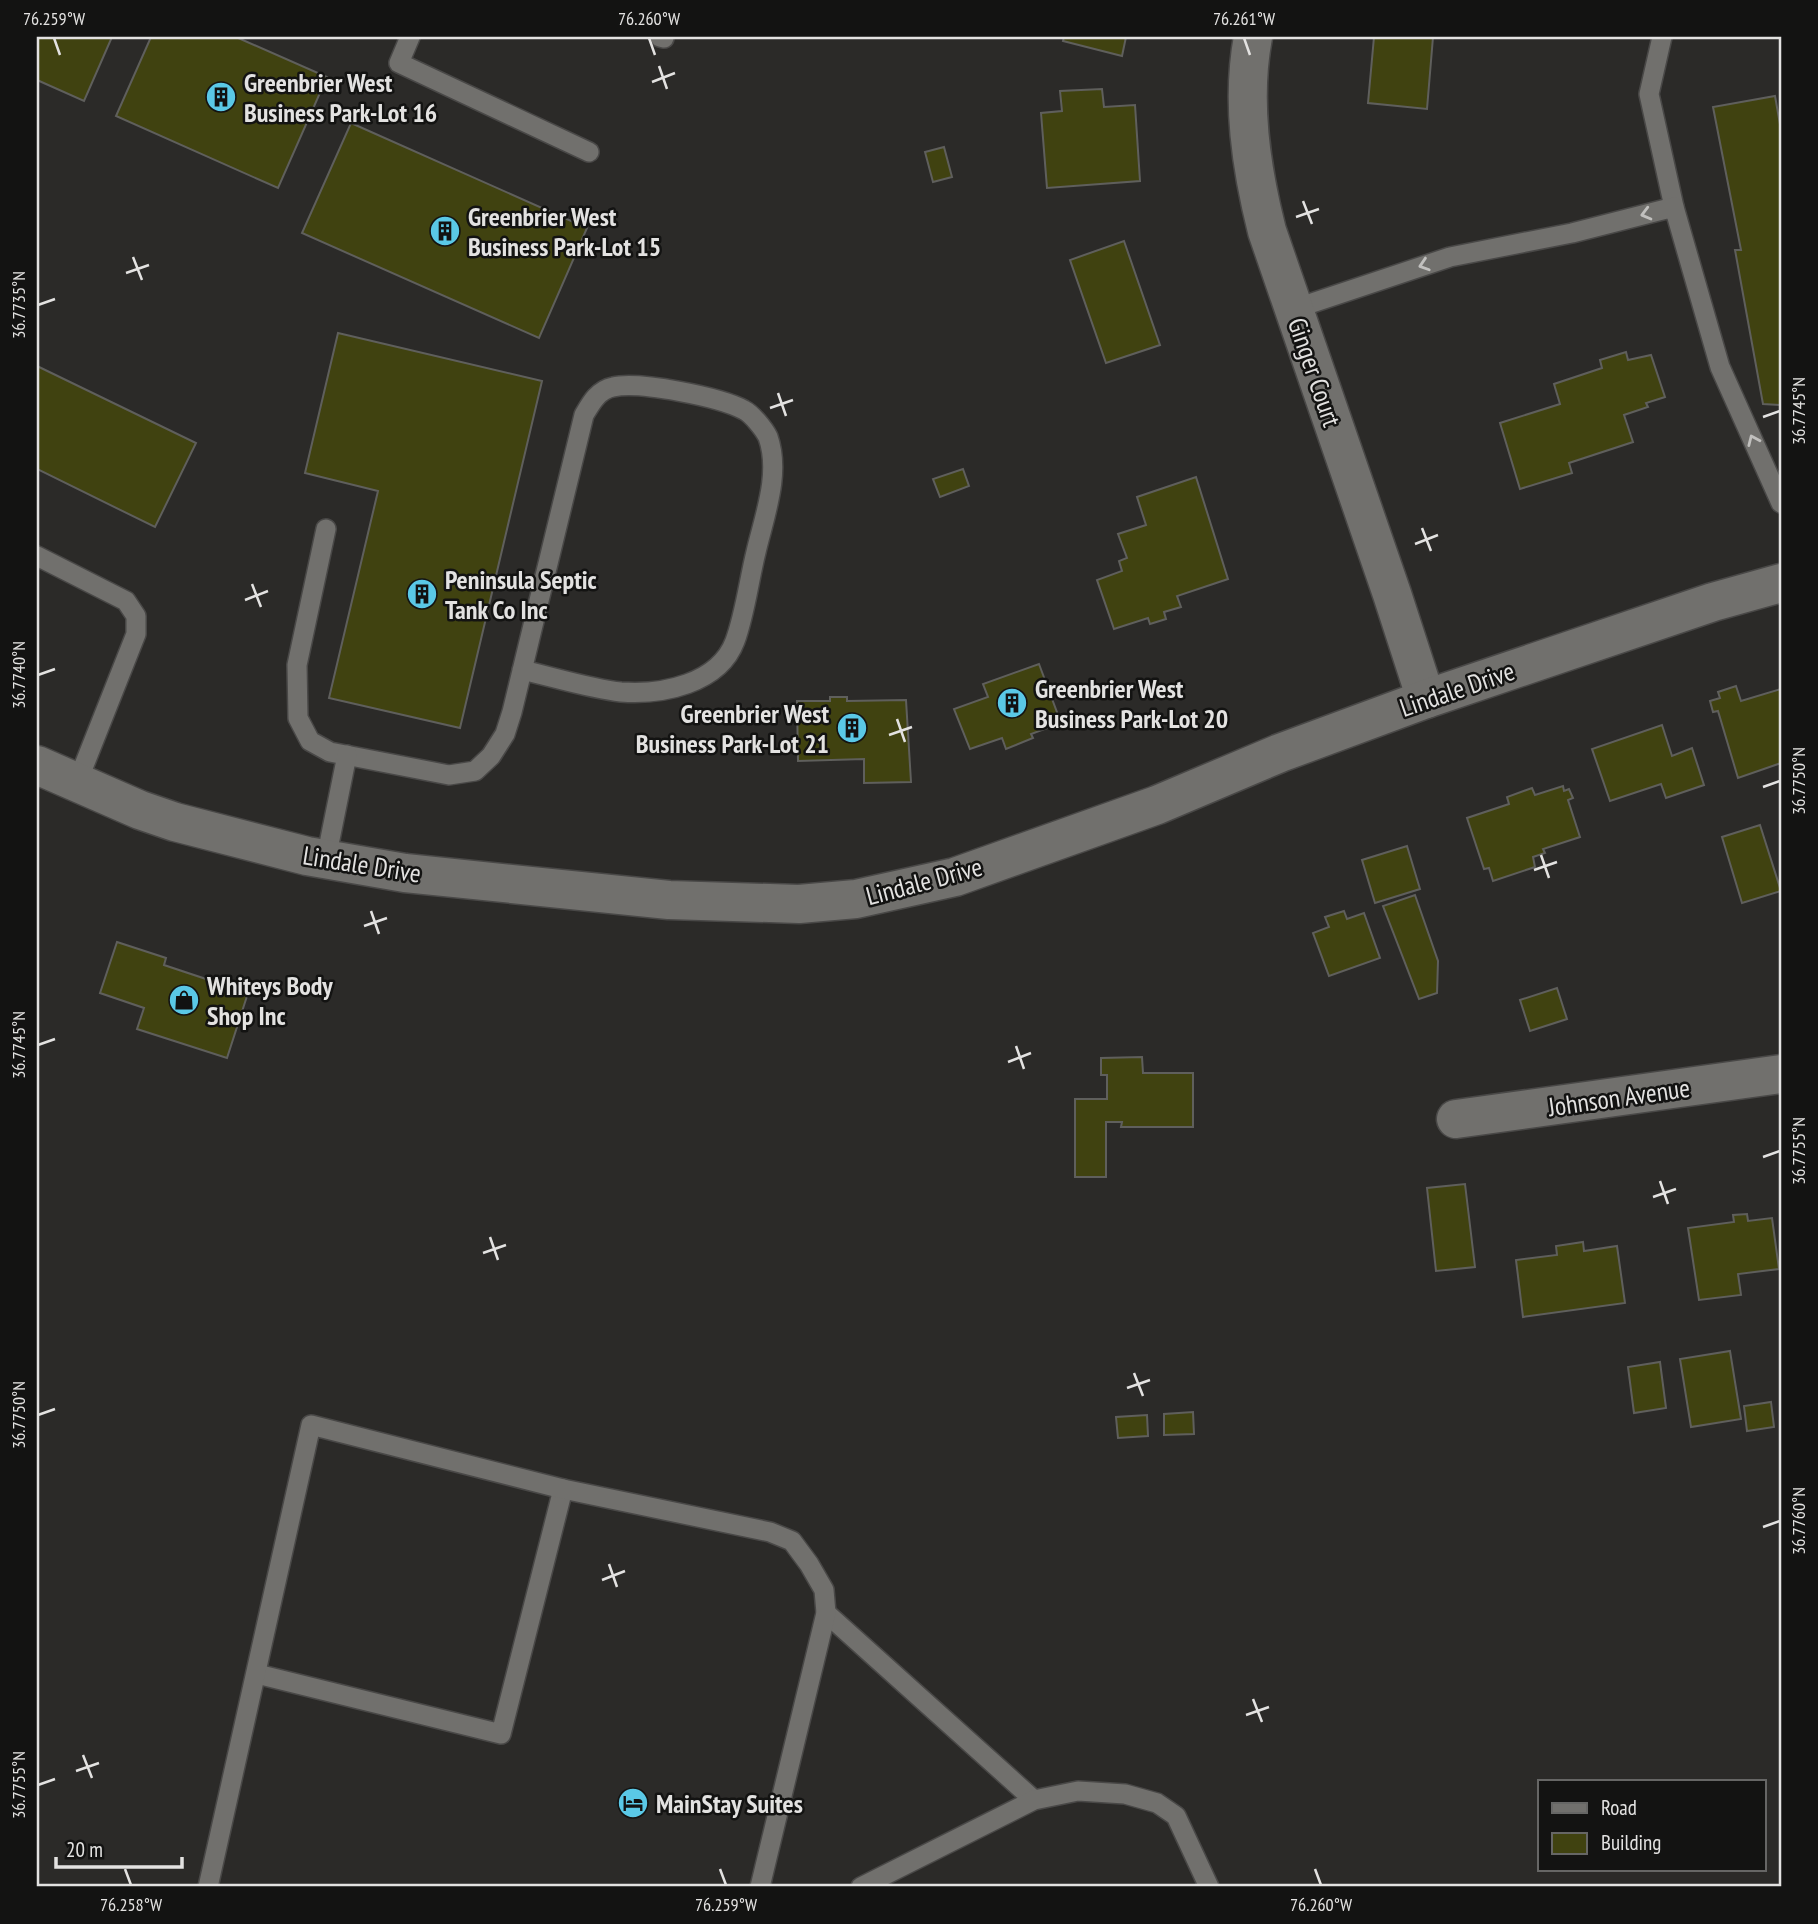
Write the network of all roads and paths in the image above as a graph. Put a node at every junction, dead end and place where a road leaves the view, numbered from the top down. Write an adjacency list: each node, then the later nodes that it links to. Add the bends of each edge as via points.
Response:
1 (410, 37): 4 (lane, via 399,63)
2 (1253, 37): 6 (street, Ginger Court, via 1247,99 1255,183)
3 (1662, 37): 5 (lane, via 1649,94)
4 (589, 152)
5 (1674, 207): 6 (lane, one-way to 6, via 1450,257); 7 (lane, one-way to 5, via 1720,368)
6 (1294, 309): 12 (street, Ginger Court)
7 (1781, 503)
8 (326, 529): 13 (lane, via 297,665 299,718 310,741)
9 (37, 556): 15 (lane, via 126,601 136,616 136,634)
10 (1781, 583): 12 (street, Lindale Drive)
11 (522, 670): 11 (lane, via 584,415 594,398 611,387 633,385 723,401 747,411 767,435 771,486 735,643 715,670 658,691 620,692); 13 (lane, via 505,734 475,771 449,775)
12 (1426, 699): 16 (street, Lindale Drive, via 1280,753 1157,806 968,872 856,900 799,904 669,900 405,873)
13 (347, 755): 16 (lane)
14 (37, 765): 15 (street, Lindale Drive)
15 (78, 783): 16 (street, Lindale Drive, via 175,822)
16 (326, 859)
17 (1781, 1074): 18 (street, Johnson Avenue)
18 (1456, 1119)
19 (563, 1489): 20 (lane, via 770,1532 792,1541 824,1590); 21 (lane, via 501,1734); 21 (lane, via 311,1425)
20 (826, 1613): 22 (lane); 24 (lane)
21 (257, 1674): 23 (lane)
22 (1034, 1800): 25 (lane); 26 (lane, via 1078,1791 1125,1794 1157,1803 1176,1816)
23 (208, 1887)
24 (760, 1887)
25 (861, 1887)
26 (1209, 1887)

